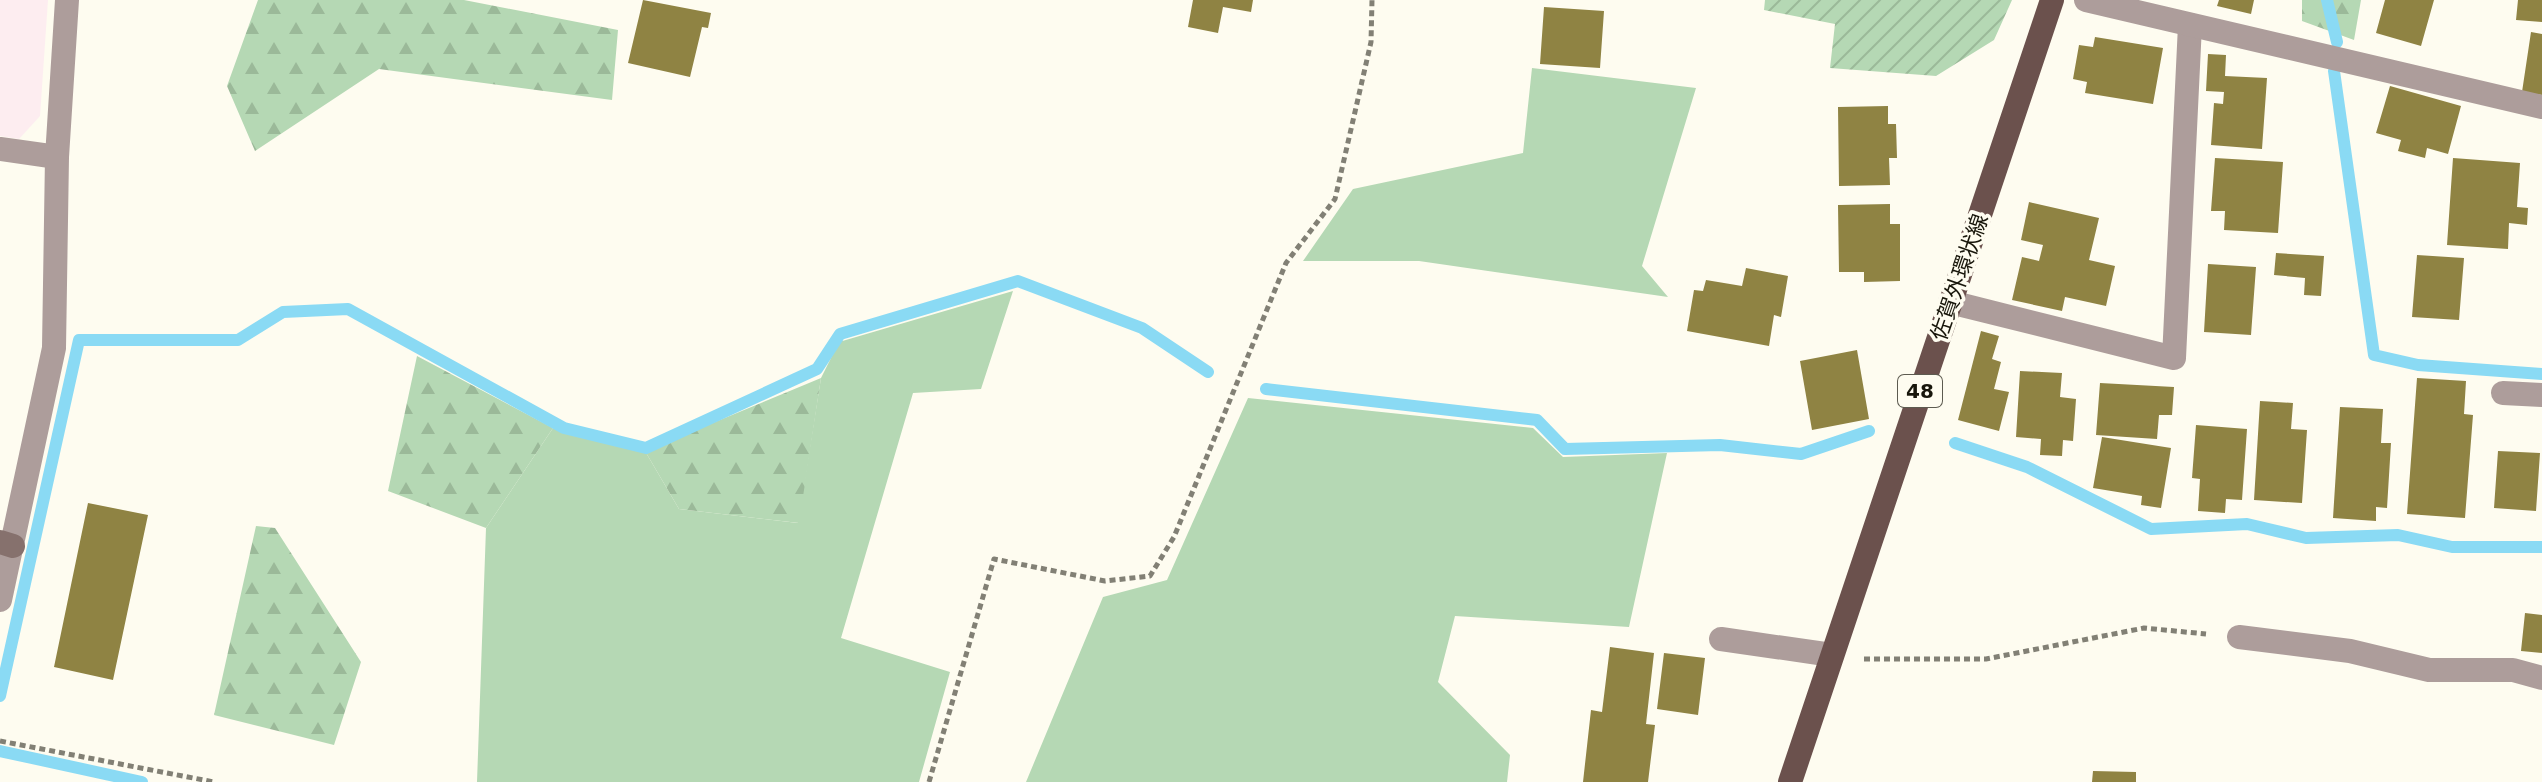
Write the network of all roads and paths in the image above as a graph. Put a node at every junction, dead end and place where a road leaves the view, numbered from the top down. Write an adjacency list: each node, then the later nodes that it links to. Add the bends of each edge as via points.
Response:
1 (67, 0): 8 (street)
2 (1372, 0): 20 (path, via 1371,42 1335,199 1286,263 1174,537 1150,576 1135,578 1105,581 994,559)
3 (2052, 0): 9 (main road, 佐賀外環状線 / 48)
4 (2086, 0): 5 (street)
5 (2190, 25): 6 (street); 9 (street, via 2174,358)
6 (2542, 107)
7 (0, 149): 8 (street)
8 (57, 157): 12 (street, via 54,348)
9 (1950, 302): 16 (main road, 佐賀外環状線 / 48)
10 (2503, 393): 11 (street)
11 (2542, 395)
12 (6, 544): 13 (street)
13 (0, 600)
14 (2239, 637): 16 (path, via 2144,628 1986,659); 17 (street, via 2350,651 2429,670 2513,670)
15 (1721, 639): 16 (street)
16 (1832, 655): 21 (main road, 佐賀外環状線 / 48)
17 (2542, 678)
18 (0, 741): 19 (path)
19 (214, 782)
20 (929, 782)
21 (1790, 782)

